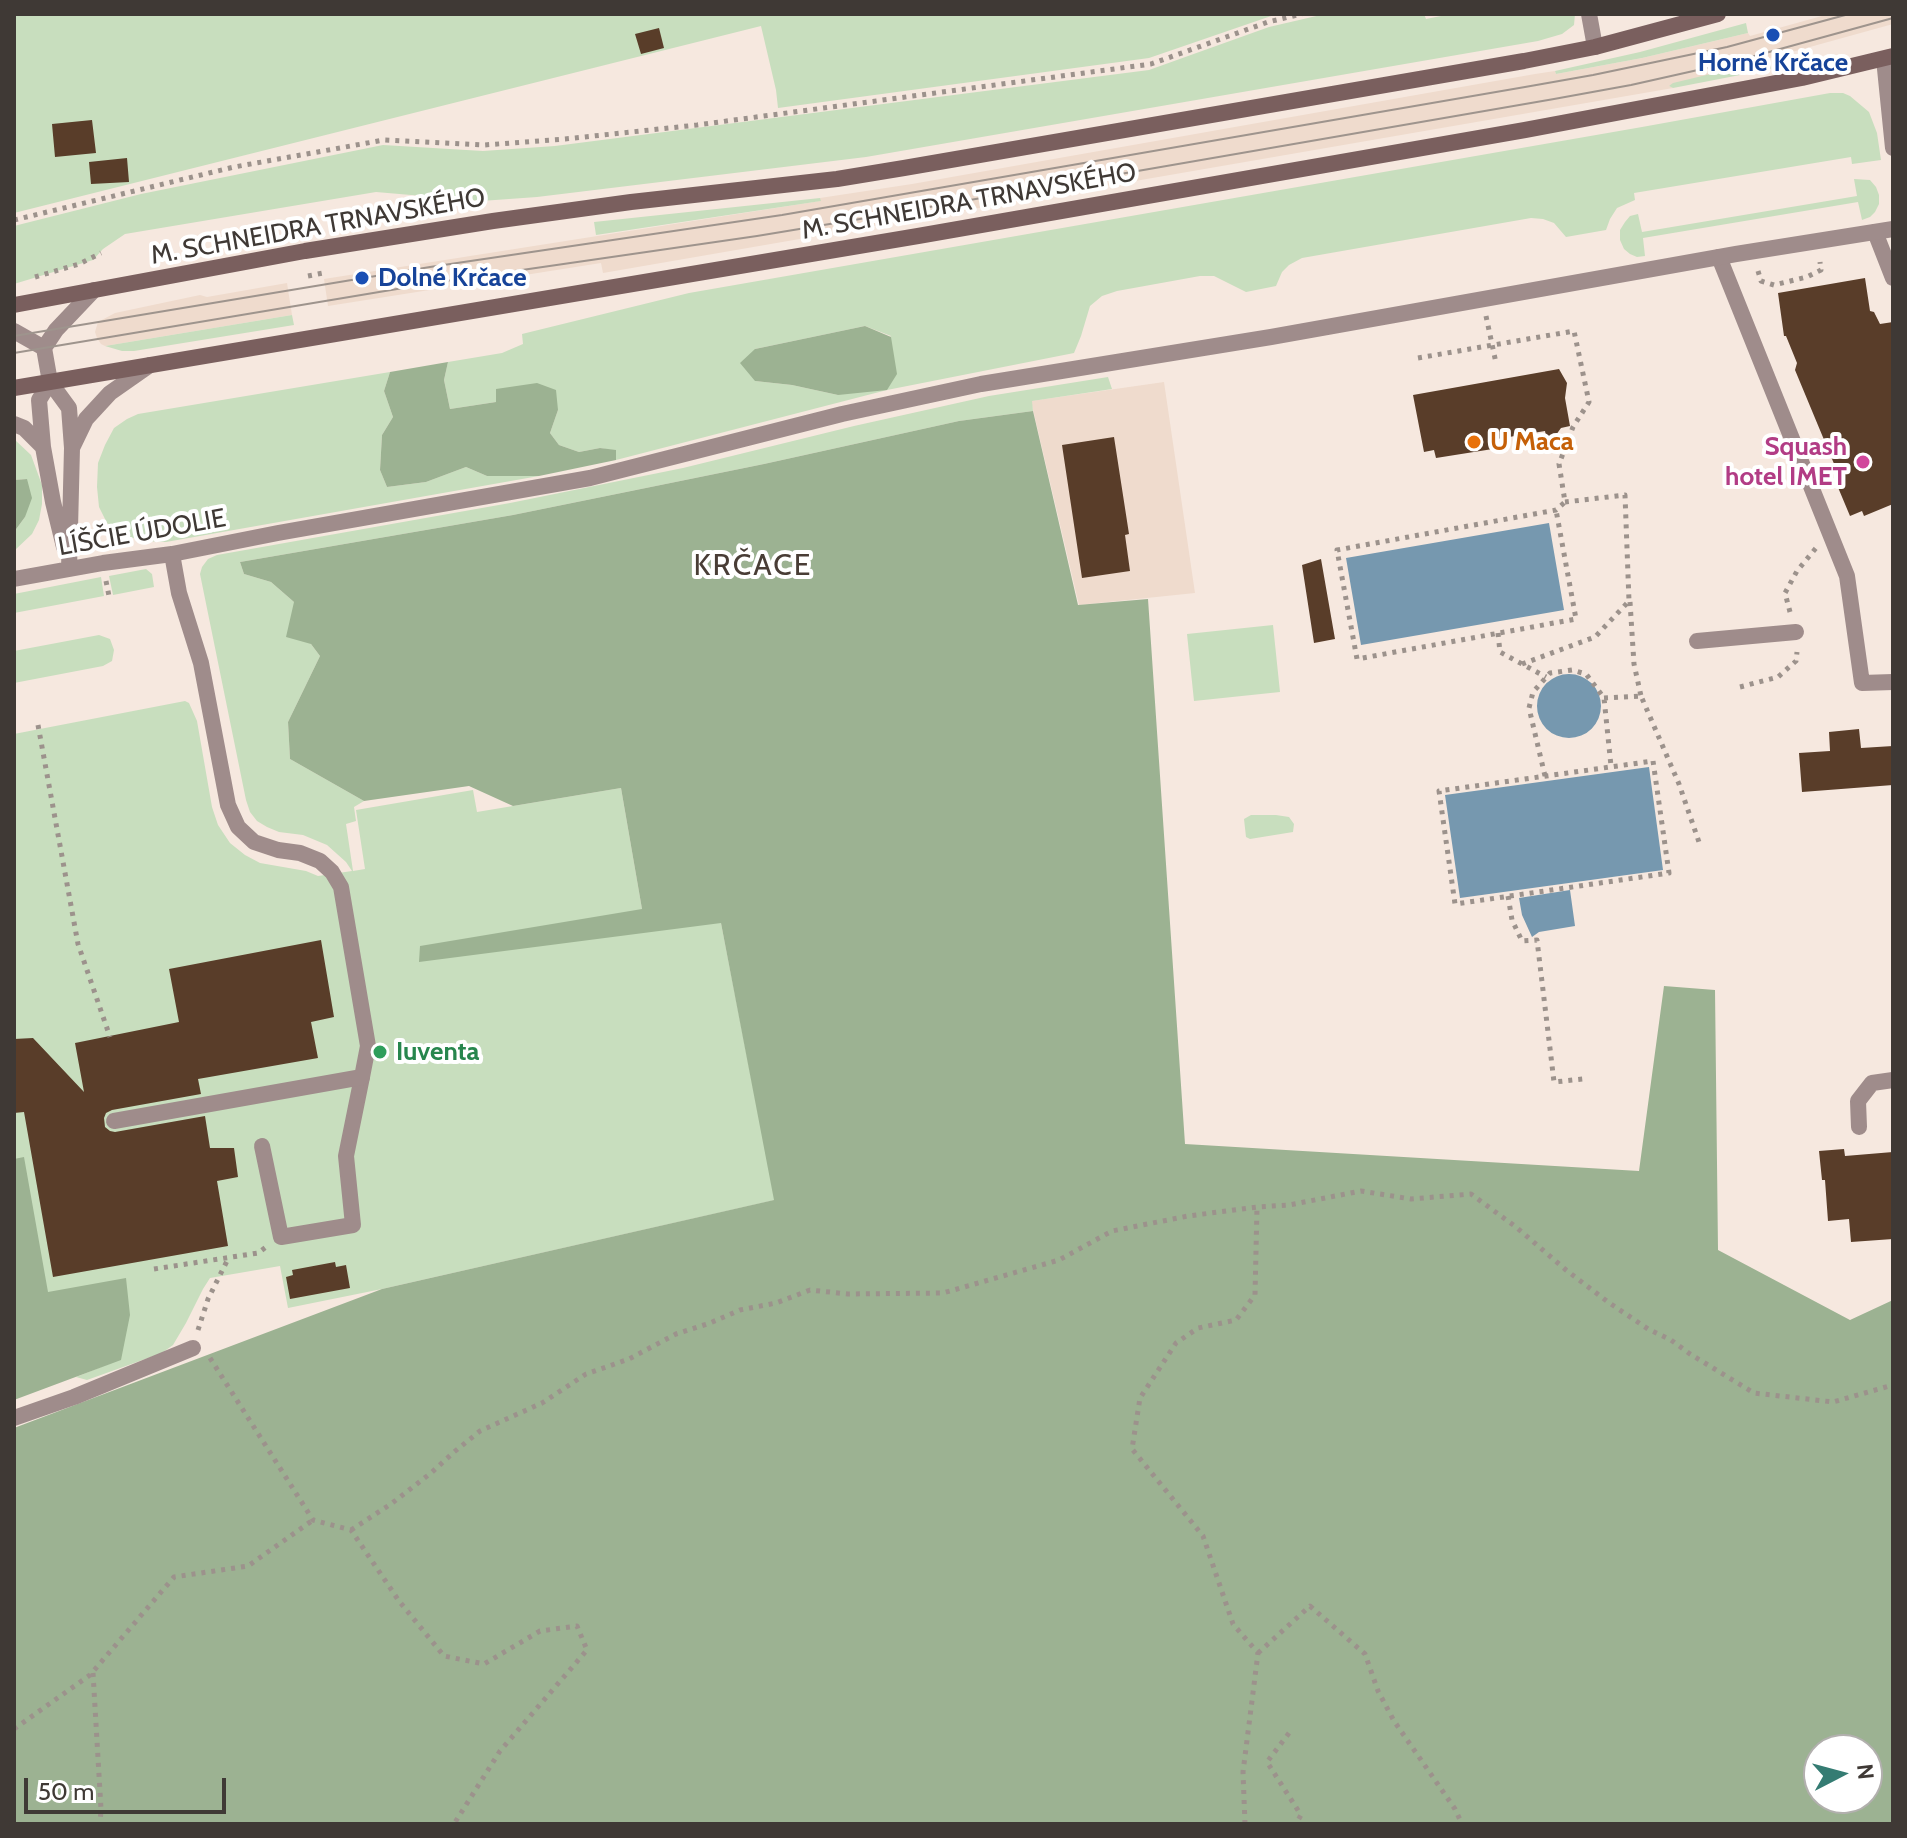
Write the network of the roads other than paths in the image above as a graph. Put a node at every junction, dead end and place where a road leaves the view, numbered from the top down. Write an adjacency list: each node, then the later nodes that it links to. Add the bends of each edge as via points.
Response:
1 (1589, 14): 3 (street)
2 (1718, 14): 3 (main road, M. SCHNEIDRA TRNAVSKÉHO)
3 (1595, 47): 10 (main road, M. SCHNEIDRA TRNAVSKÉHO, via 890,171 493,221)
4 (1888, 58): 5 (street); 14 (main road, M. SCHNEIDRA TRNAVSKÉHO, via 1509,133)
5 (1893, 148)
6 (1893, 229): 7 (street, LÍŠČIE ÚDOLIE)
7 (1875, 232): 8 (street, LÍŠČIE ÚDOLIE); 9 (street)
8 (1719, 257): 20 (street, LÍŠČIE ÚDOLIE, via 981,384 590,478); 25 (street, via 1847,576 1862,683)
9 (1893, 278)
10 (94, 290): 11 (main road, M. SCHNEIDRA TRNAVSKÉHO); 13 (street)
11 (14, 305)
12 (14, 331): 13 (street)
13 (44, 348): 15 (street)
14 (150, 365): 15 (main road, M. SCHNEIDRA TRNAVSKÉHO); 19 (street, via 110,393 86,419)
15 (50, 382): 16 (main road, M. SCHNEIDRA TRNAVSKÉHO); 18 (street, via 39,400); 19 (street, via 69,408)
16 (14, 388)
17 (14, 424): 18 (street)
18 (43, 447): 21 (street)
19 (72, 448): 21 (street)
20 (172, 554): 21 (street, LÍŠČIE ÚDOLIE); 26 (street, via 201,663 228,805 238,827 254,842 320,861 341,887 368,1046)
21 (69, 569): 22 (street, LÍŠČIE ÚDOLIE)
22 (14, 579)
23 (1796, 632): 24 (street)
24 (1697, 641)
25 (1893, 682)
26 (362, 1077): 28 (street); 30 (street, via 346,1156 353,1225 281,1237)
27 (1893, 1080): 29 (street, via 1872,1083 1858,1101)
28 (114, 1121)
29 (1859, 1127)
30 (262, 1146)
31 (193, 1348): 32 (street)
32 (14, 1418)

